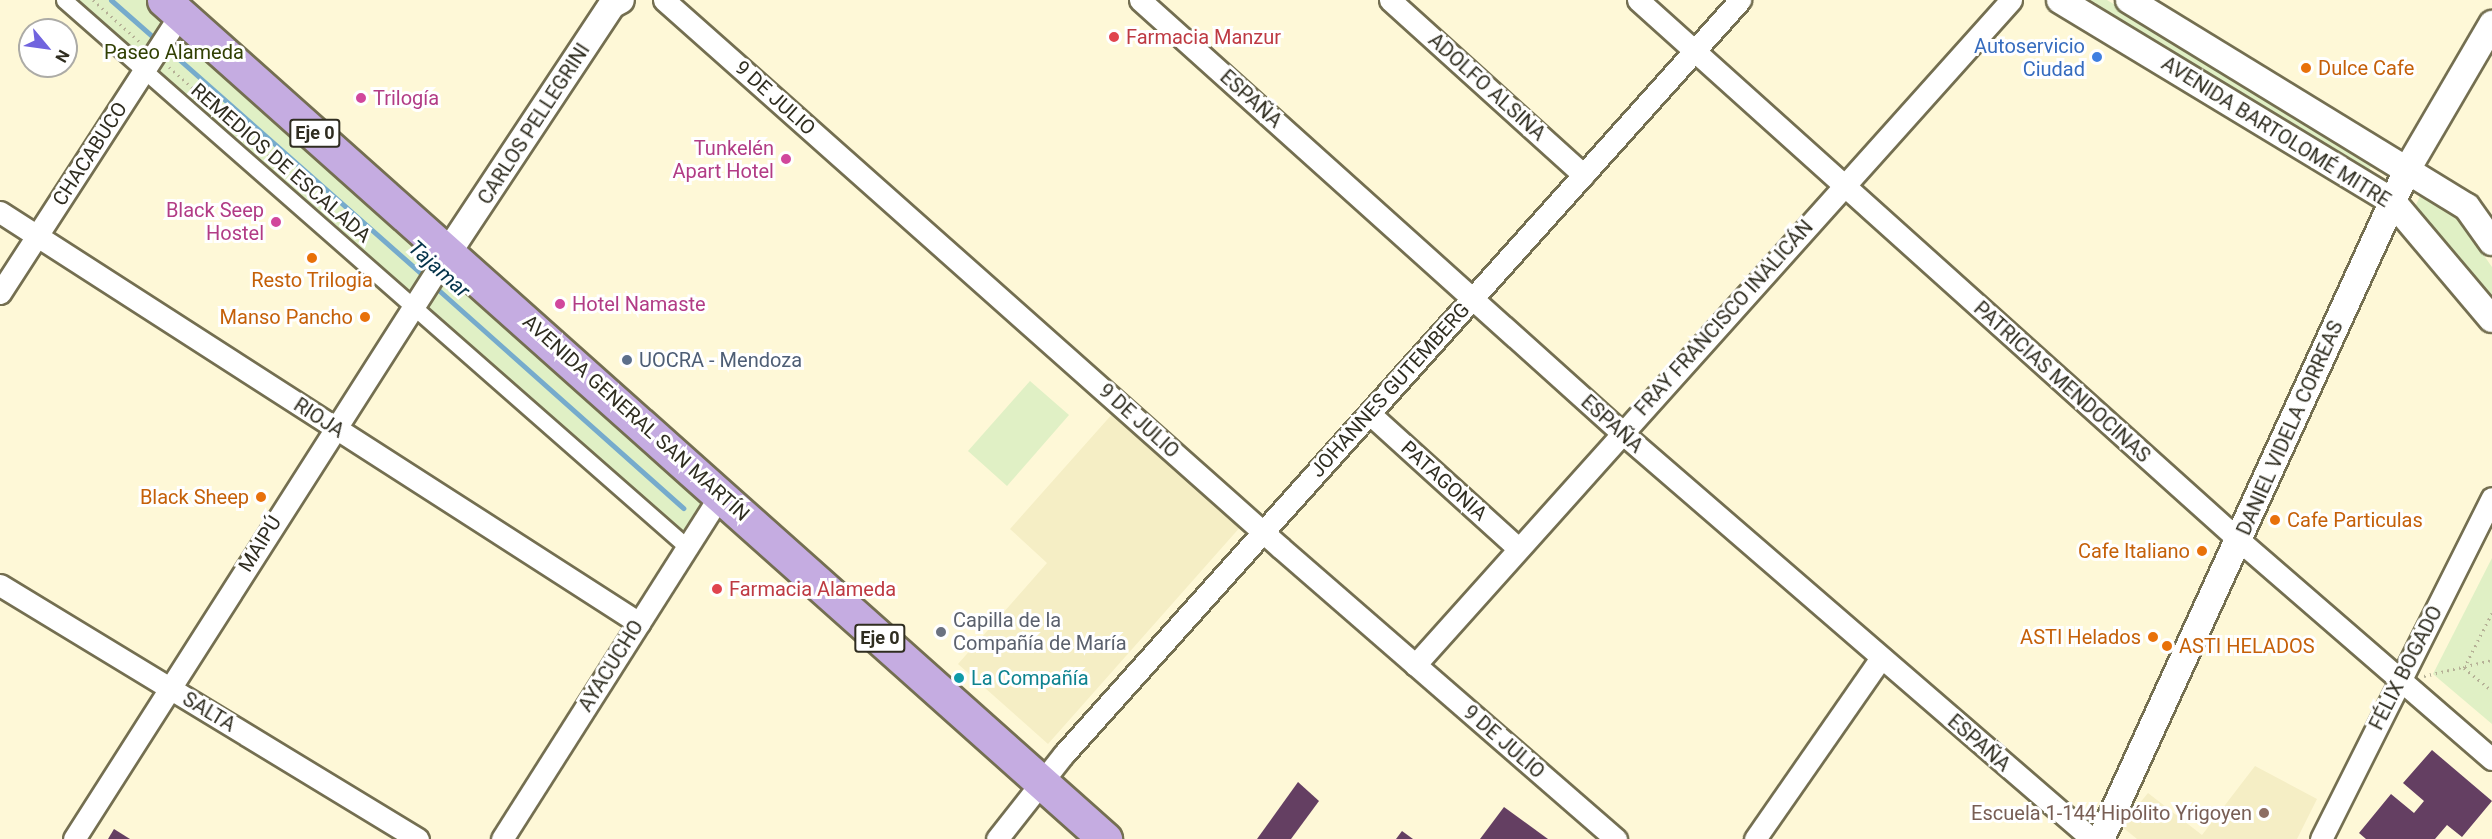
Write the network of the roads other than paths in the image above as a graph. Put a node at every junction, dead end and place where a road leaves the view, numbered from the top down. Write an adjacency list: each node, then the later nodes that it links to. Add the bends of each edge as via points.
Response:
1 (64, 0): 14 (street, REMEDIOS DE ESCALADA)
2 (621, 0): 24 (street, CARLOS PELLEGRINI, via 612,5)
3 (664, 0): 34 (street, 9 DE JULIO)
4 (1140, 0): 26 (street, ESPAÑA)
5 (1390, 0): 16 (street, ADOLFO ALSINA)
6 (1638, 0): 13 (street, PATRICIAS MENDOCINAS)
7 (1740, 0): 13 (street, JOHANNES GUTEMBERG)
8 (2011, 0): 17 (street, FRAY FRANCISCO INALICÁN)
9 (2060, 0): 18 (street, AVENIDA BARTOLOMÉ MITRE)
10 (2129, 0): 15 (street, AVENIDA BARTOLOMÉ MITRE)
11 (172, 7): 14 (street, CHACABUCO); 24 (main road, AVENIDA GENERAL SAN MARTÍN / Eje 0)
12 (2492, 24): 15 (street, DANIEL VIDELA CORREAS)
13 (1695, 50): 16 (street, JOHANNES GUTEMBERG); 17 (street, PATRICIAS MENDOCINAS)
14 (149, 62): 22 (street, CHACABUCO); 27 (street, REMEDIOS DE ESCALADA)
15 (2408, 168): 18 (street, DANIEL VIDELA CORREAS); 19 (street, AVENIDA BARTOLOMÉ MITRE)
16 (1584, 175): 26 (street, JOHANNES GUTEMBERG)
17 (1842, 185): 31 (street, FRAY FRANCISCO INALICÁN); 35 (street, PATRICIAS MENDOCINAS)
18 (2393, 202): 28 (street, AVENIDA BARTOLOMÉ MITRE); 35 (street, DANIEL VIDELA CORREAS)
19 (2467, 207): 21 (street); 23 (street)
20 (0, 212): 22 (street, RIOJA)
21 (2492, 222)
22 (37, 236): 25 (street, CHACABUCO); 30 (street, RIOJA)
23 (2492, 242)
24 (449, 252): 27 (street, MAIPÚ); 32 (main road, AVENIDA GENERAL SAN MARTÍN / Eje 0)
25 (0, 293)
26 (1473, 297): 29 (street, JOHANNES GUTEMBERG); 31 (street, ESPAÑA)
27 (413, 306): 30 (street, MAIPÚ); 36 (street, REMEDIOS DE ESCALADA)
28 (2492, 320)
29 (1370, 414): 34 (street, JOHANNES GUTEMBERG); 37 (street, PATAGONIA)
30 (334, 428): 39 (street, RIOJA); 43 (street, MAIPÚ)
31 (1621, 432): 37 (street, FRAY FRANCISCO INALICÁN); 40 (street, ESPAÑA)
32 (721, 494): 36 (street, AYACUCHO); 45 (main road, AVENIDA GENERAL SAN MARTÍN / Eje 0)
33 (2492, 498): 42 (street, FÉLIX BOGADO)
34 (1263, 532): 41 (street, 9 DE JULIO); 45 (street, JOHANNES GUTEMBERG)
35 (2240, 541): 42 (street, PATRICIAS MENDOCINAS); 54 (street, DANIEL VIDELA CORREAS)
36 (687, 547): 39 (street, AYACUCHO)
37 (1518, 548): 41 (street, FRAY FRANCISCO INALICÁN)
38 (0, 585): 43 (street, SALTA)
39 (639, 623): 48 (street, AYACUCHO)
40 (1881, 658): 52 (street); 53 (street, ESPAÑA)
41 (1415, 665): 51 (street, 9 DE JULIO)
42 (2399, 680): 44 (street, PATRICIAS MENDOCINAS); 55 (street, FÉLIX BOGADO)
43 (170, 688): 46 (street, MAIPÚ); 47 (street, SALTA)
44 (2492, 759)
45 (1040, 782): 49 (street, JOHANNES GUTEMBERG); 50 (main road, AVENIDA GENERAL SAN MARTÍN / Eje 0)
46 (74, 839)
47 (418, 839)
48 (502, 839)
49 (997, 839)
50 (1105, 839)
51 (1616, 839)
52 (1755, 839)
53 (2092, 839)
54 (2101, 839)
55 (2321, 839)

